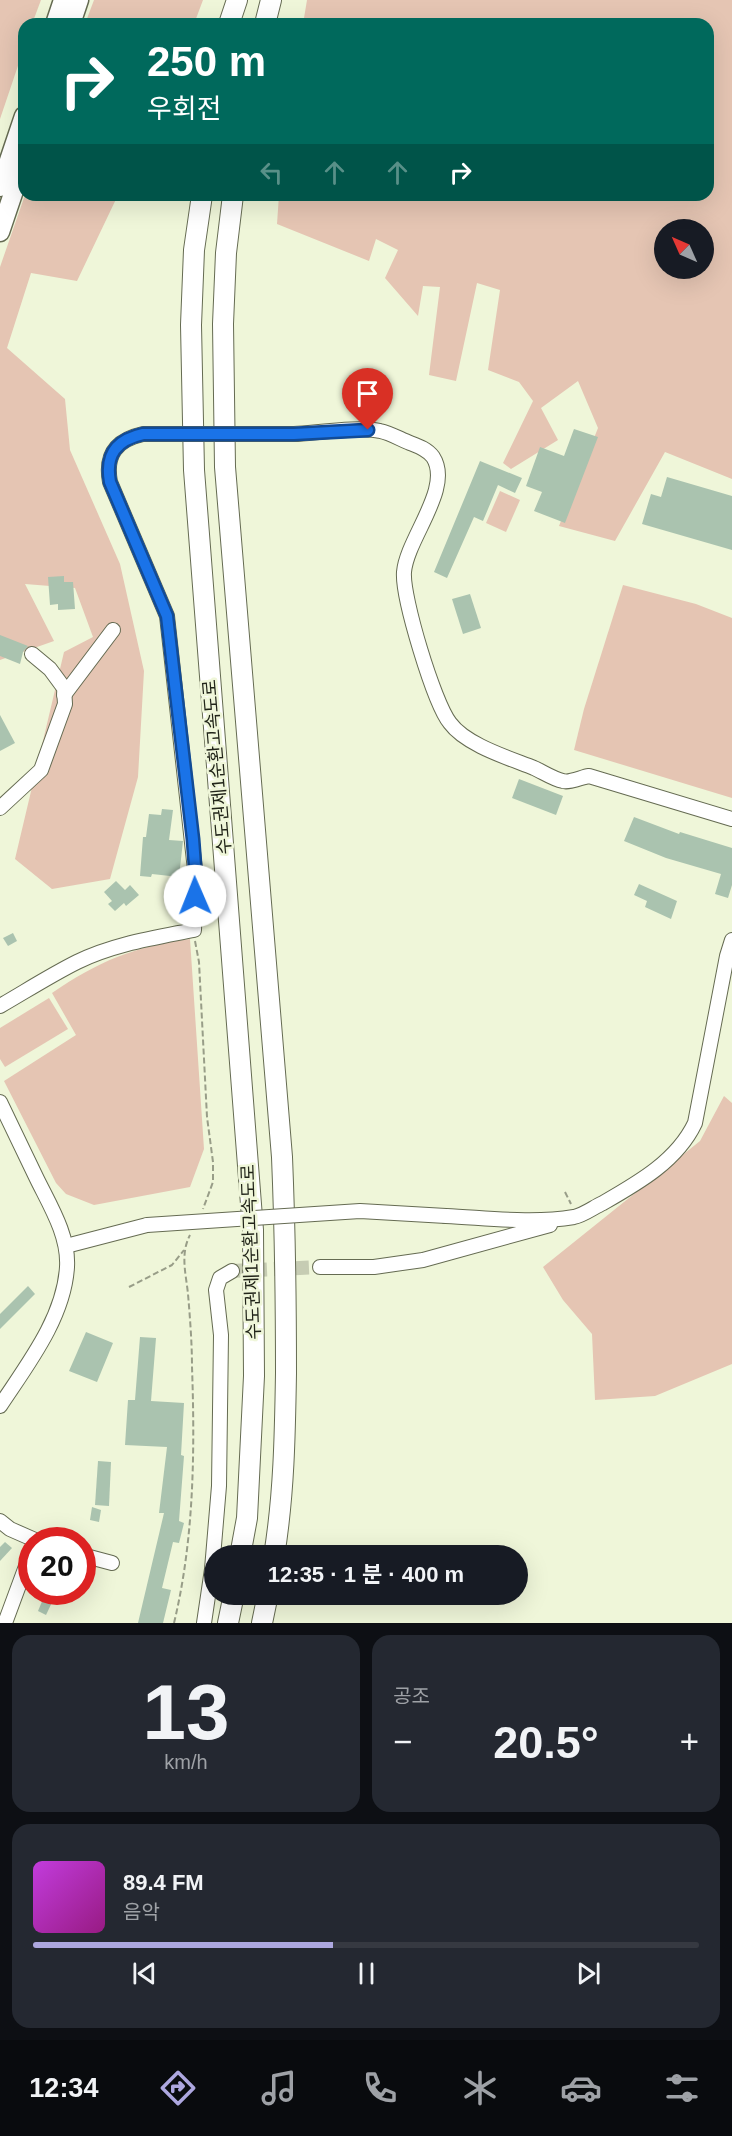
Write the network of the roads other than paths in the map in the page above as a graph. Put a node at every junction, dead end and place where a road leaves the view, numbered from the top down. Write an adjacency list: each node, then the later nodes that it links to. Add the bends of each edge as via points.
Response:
1 (63, 0): 5 (main road)
2 (79, 0): 6 (main road)
3 (237, 0): 7 (highway)
4 (271, 0): 8 (highway)
5 (57, 18)
6 (73, 18)
7 (232, 18)
8 (266, 18)
9 (18, 134): 11 (main road)
10 (18, 179): 14 (main road)
11 (0, 187)
12 (201, 201): 30 (highway, 수도권제1순환고속도로, via 194,250 191,325 194,470 253,1230 254,1376 247,1518)
13 (232, 201): 31 (highway, 수도권제1순환고속도로, via 223,324 225,467 285,1228 285,1448)
14 (0, 232)
15 (113, 630): 17 (lane)
16 (32, 654): 17 (lane, via 50,669 64,688)
17 (64, 695): 18 (lane, via 65,704 41,770)
18 (0, 808)
19 (732, 819): 21 (lane, bridge, via 589,776 565,782 481,745 450,723 419,645 404,584 404,569 439,474 431,453 422,447 380,431 132,436 113,451 108,471 167,616 196,879 194,930 102,952)
20 (732, 940): 23 (lane, via 695,1123 688,1138 673,1155 630,1187)
21 (0, 1006)
22 (0, 1102): 24 (lane)
23 (578, 1217): 24 (lane, bridge, via 544,1221 360,1211 147,1225); 25 (lane, via 423,1260 374,1267)
24 (66, 1246): 27 (lane, via 62,1294 43,1337)
25 (320, 1268)
26 (232, 1271): 38 (lane, via 220,1278 216,1290 220,1335 219,1486)
27 (0, 1406)
28 (0, 1521): 29 (lane)
29 (18, 1533)
30 (242, 1545)
31 (276, 1545)
32 (96, 1559): 33 (lane)
33 (112, 1563)
34 (18, 1588): 37 (lane)
35 (232, 1605): 39 (highway)
36 (266, 1605): 40 (highway)
37 (5, 1623)
38 (204, 1623)
39 (228, 1623)
40 (262, 1623)

